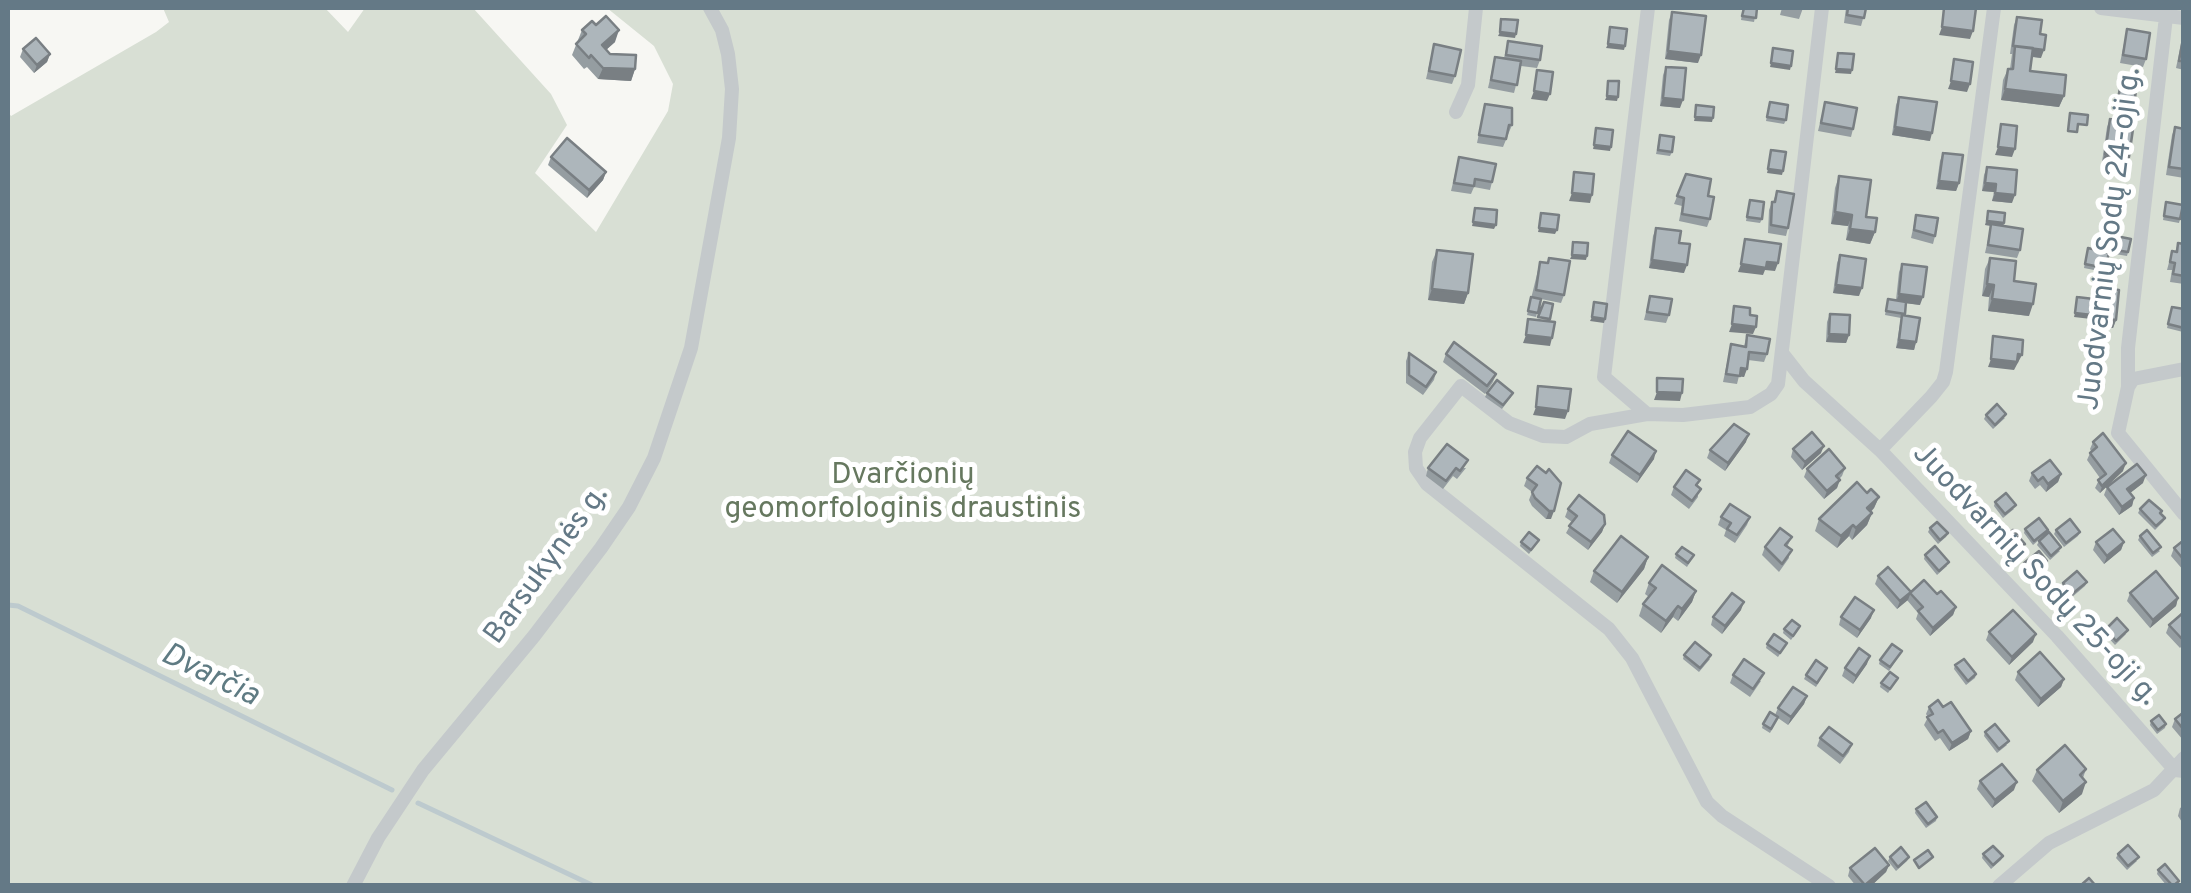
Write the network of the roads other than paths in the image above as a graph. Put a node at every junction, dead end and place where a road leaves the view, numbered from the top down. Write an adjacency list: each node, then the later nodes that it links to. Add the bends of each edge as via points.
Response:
1 (710, 8): 19 (street, Barsukynės g., via 728,54 730,138 691,348 654,458 601,548 422,770)
2 (1476, 8): 9 (street, via 1468,84)
3 (1648, 8): 15 (street, via 1604,377)
4 (1822, 8): 10 (street)
5 (1994, 8): 16 (street, Juodvarnių Sodų 25-oji g., via 1946,372)
6 (2101, 8): 7 (street)
7 (2166, 12): 8 (street); 14 (street, Juodvarnių Sodų 24-oji g.)
8 (2184, 18)
9 (1456, 112)
10 (1782, 352): 12 (street); 13 (street)
11 (2184, 370): 14 (street, via 2133,379)
12 (1804, 381): 13 (street); 16 (street)
13 (1778, 384): 15 (street, via 1750,407)
14 (2128, 387): 17 (street, Juodvarnių Sodų 24-oji g., via 2118,433)
15 (1647, 414): 20 (street, via 1590,424 1566,437 1542,436 1509,423 1460,386 1420,438 1416,468 1427,484 1609,629 1632,658 1707,802)
16 (1880, 450): 18 (street, Juodvarnių Sodų 25-oji g.)
17 (2184, 514)
18 (2181, 767): 21 (street, via 2154,790 2049,843)
19 (353, 886)
20 (1829, 886)
21 (1999, 886)

